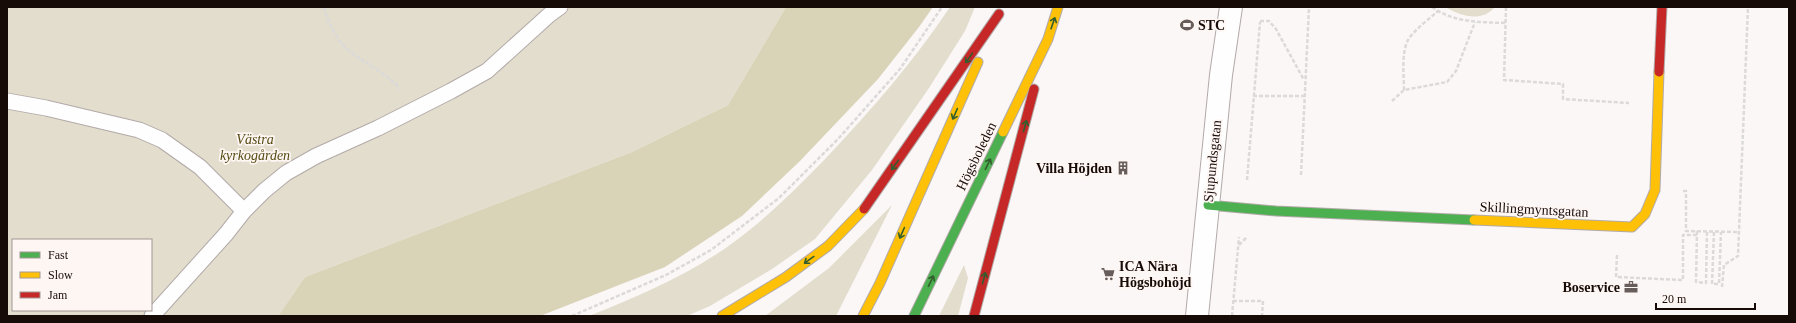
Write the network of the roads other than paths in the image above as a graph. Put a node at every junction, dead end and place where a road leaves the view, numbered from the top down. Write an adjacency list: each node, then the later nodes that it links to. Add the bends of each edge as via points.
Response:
1 (560, 7): 9 (lane, via 488,71 451,92 316,156 286,173)
2 (1058, 7): 6 (main road, Högsboleden, one-way to 2)
3 (1230, 7): 8 (street, Sjupundsgatan, via 1220,74)
4 (1662, 7): 8 (main road, Skillingmyntsgatan, via 1655,190 1645,214 1632,227)
5 (1001, 11): 11 (main road, one-way to 11, via 860,213 828,246 786,277); 12 (main road, one-way to 12)
6 (1048, 39): 13 (main road, Högsboleden, one-way to 6); 14 (main road, one-way to 6)
7 (7, 101): 9 (lane, via 145,132 162,140 200,167)
8 (1208, 206): 15 (street, Sjupundsgatan)
9 (244, 211): 10 (lane)
10 (152, 316)
11 (722, 316)
12 (863, 316)
13 (914, 316)
14 (974, 316)
15 (1197, 316)

